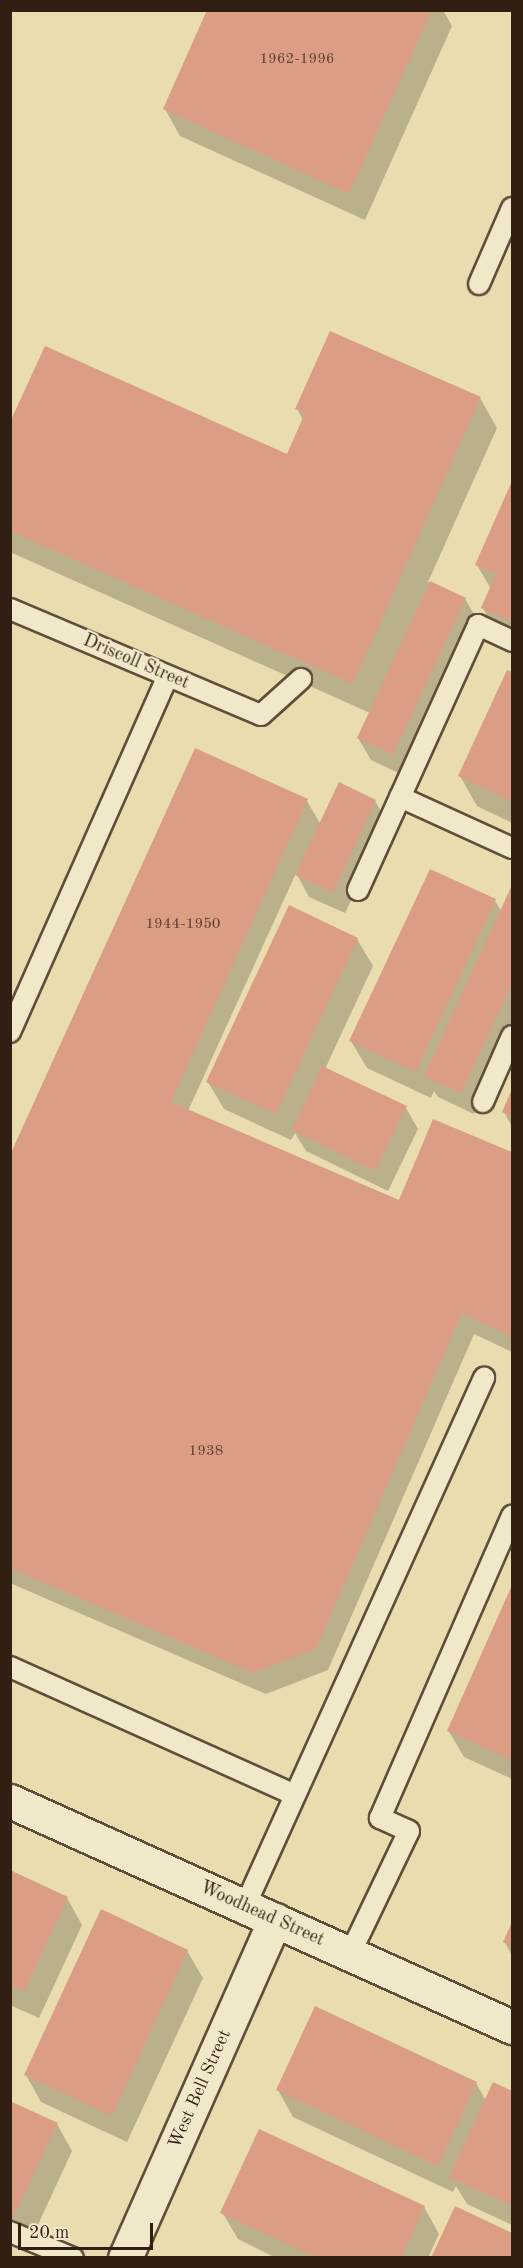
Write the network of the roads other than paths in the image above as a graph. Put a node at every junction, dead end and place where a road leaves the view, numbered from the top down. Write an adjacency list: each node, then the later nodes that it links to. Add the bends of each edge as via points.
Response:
1 (513, 208): 2 (lane)
2 (479, 284)
3 (10, 609): 5 (lane, Driscoll Street)
4 (513, 641): 7 (lane, via 478,625)
5 (168, 676): 6 (lane, Driscoll Street, via 261,715); 10 (lane)
6 (301, 679)
7 (400, 797): 8 (lane); 9 (lane)
8 (513, 848)
9 (358, 890)
10 (10, 1032)
11 (513, 1036): 12 (lane)
12 (483, 1102)
13 (484, 1378): 16 (lane)
14 (513, 1516): 20 (lane, via 380,1818 409,1831)
15 (10, 1667): 16 (lane)
16 (295, 1795): 18 (lane)
17 (10, 1801): 18 (street, Woodhead Street)
18 (245, 1906): 19 (street, Woodhead Street)
19 (275, 1920): 20 (street, Woodhead Street); 24 (street, West Bell Street)
20 (350, 1954): 21 (street, Woodhead Street)
21 (513, 2027)
22 (10, 2232): 23 (lane)
23 (73, 2258)
24 (125, 2258)

